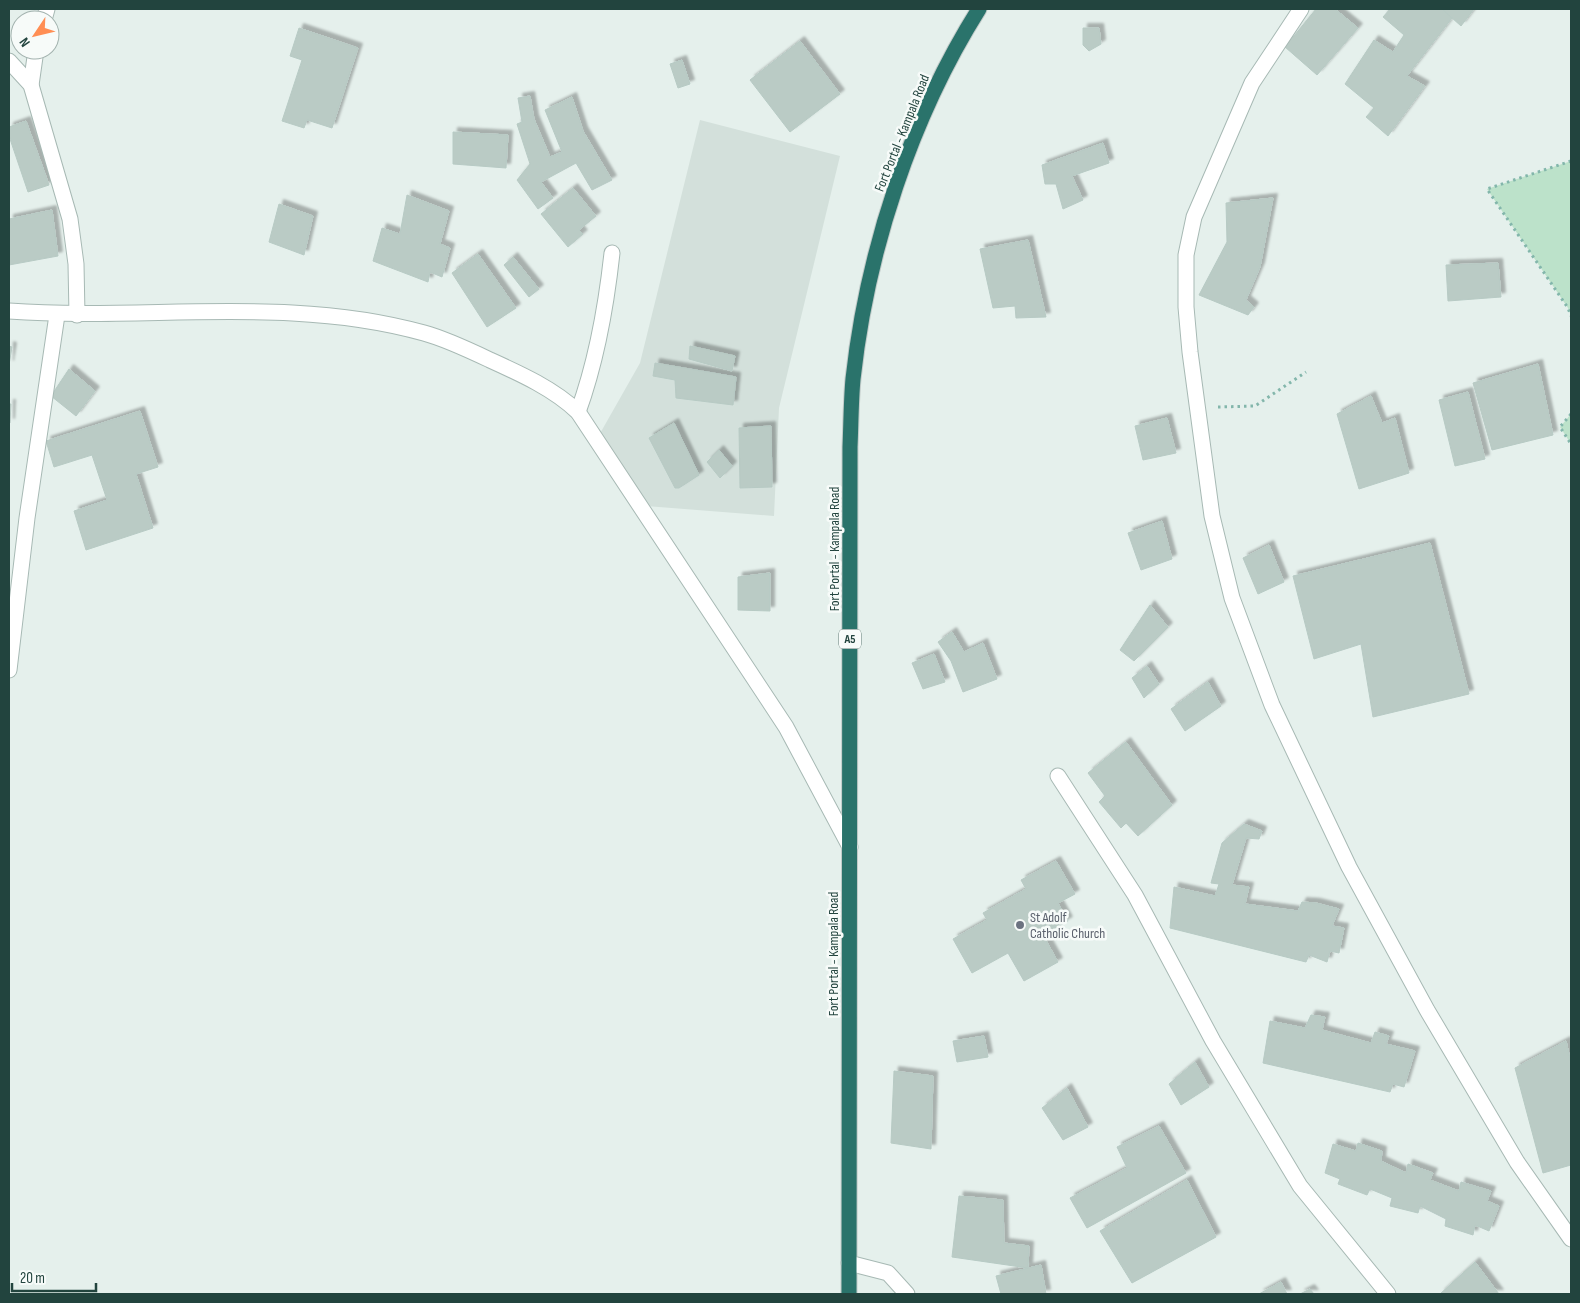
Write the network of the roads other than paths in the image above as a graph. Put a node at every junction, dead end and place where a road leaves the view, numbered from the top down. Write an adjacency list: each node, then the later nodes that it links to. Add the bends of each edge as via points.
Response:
1 (979, 9): 13 (highway, Fort Portal - Kampala Road / A5, via 954,49 899,175 872,270 853,378 850,447)
2 (1301, 9): 14 (street, via 1252,83 1194,217 1186,255 1186,308 1212,516 1232,598 1272,704 1349,868 1427,1010 1517,1162)
3 (35, 60): 5 (street)
4 (9, 61): 5 (street)
5 (31, 85): 9 (street, via 70,219 76,264)
6 (612, 253): 10 (street, via 601,335 592,375)
7 (9, 311): 8 (street)
8 (57, 315): 9 (street); 11 (street, via 27,518)
9 (77, 315): 10 (street, via 284,312 371,322 424,333 462,347 530,379 566,400)
10 (578, 412): 13 (street, via 786,727)
11 (9, 670)
12 (1058, 776): 18 (street, via 1135,895 1213,1041 1300,1186)
13 (850, 848): 15 (highway, Fort Portal - Kampala Road / A5)
14 (1571, 1239)
15 (849, 1263): 16 (highway, Fort Portal - Kampala Road / A5); 17 (street, via 888,1273)
16 (849, 1294)
17 (907, 1294)
18 (1388, 1294)

